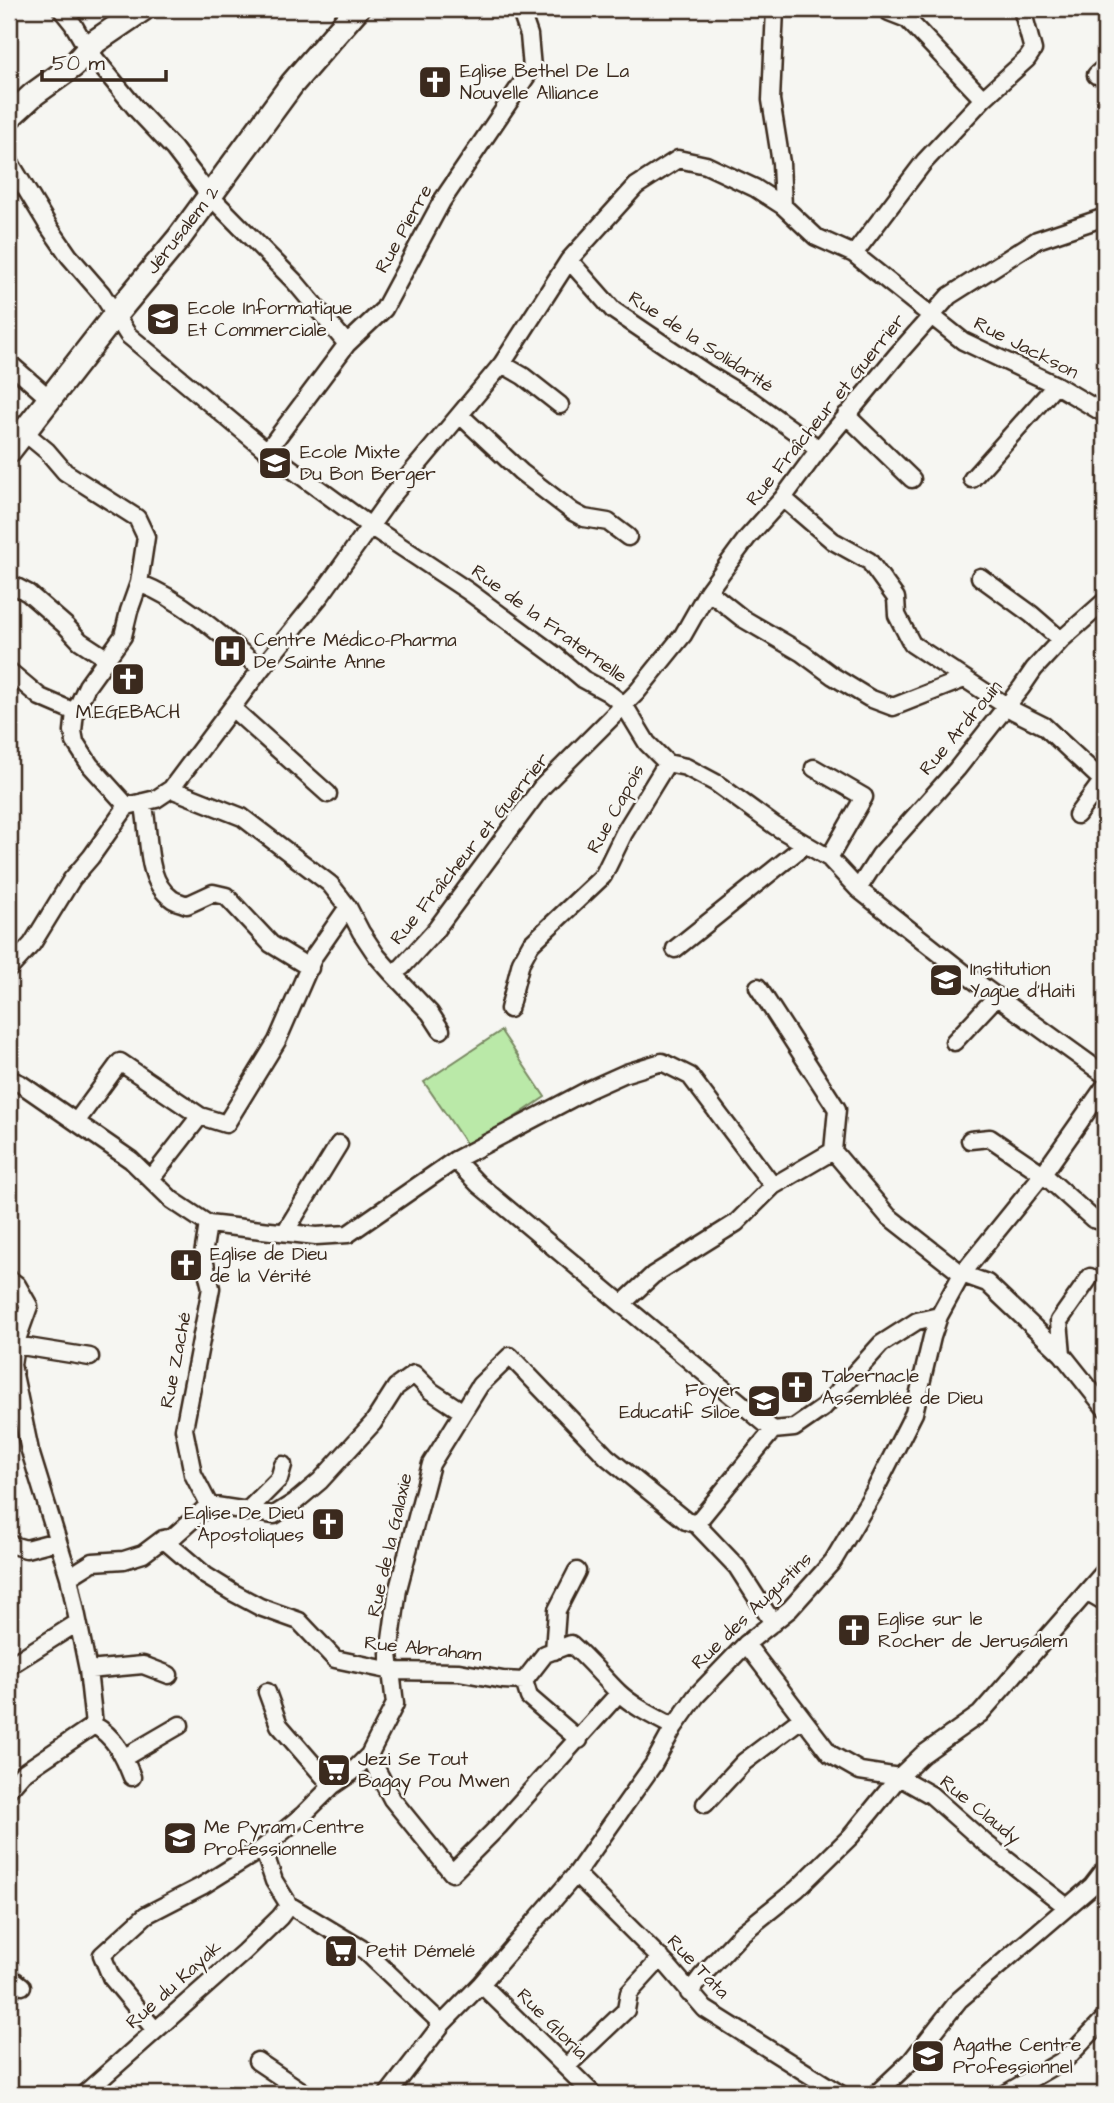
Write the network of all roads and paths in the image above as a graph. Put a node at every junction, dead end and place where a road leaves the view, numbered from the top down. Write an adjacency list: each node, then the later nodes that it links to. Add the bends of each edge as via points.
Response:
1 (61, 9): 8 (street)
2 (143, 9): 8 (street)
3 (357, 9): 12 (street, Jérusalem 2, via 292,84)
4 (520, 9): 19 (street, Rue Pierre, via 529,35 532,68 442,201 384,309)
5 (775, 9): 13 (street, via 771,100)
6 (1022, 9): 9 (street, via 1033,50)
7 (889, 12): 9 (street, via 907,19)
8 (88, 50): 10 (street); 12 (street)
9 (983, 99): 15 (street, via 924,162)
10 (9, 117)
11 (9, 161): 18 (street, Rue de la Fraternelle, via 55,237)
12 (210, 196): 18 (street, Jérusalem 2); 19 (street, via 295,282)
13 (783, 206): 15 (street, Rue Jackson, via 816,237); 16 (street, Rue Jackson, via 706,165 678,159 636,186)
14 (1105, 217): 17 (street, Rue Fraîcheur et Guerrier, via 1037,240 949,296)
15 (854, 254): 17 (street, Rue Jackson)
16 (569, 260): 21 (street, Rue Jackson); 29 (street, Rue de la Solidarité, via 613,310)
17 (932, 314): 22 (street, Rue Jackson, via 963,341); 27 (street, Rue Fraîcheur et Guerrier)
18 (114, 315): 23 (street, Jérusalem 2); 30 (street, Rue de la Fraternelle, via 128,335)
19 (347, 344): 30 (street, Rue Pierre)
20 (9, 363): 23 (street)
21 (502, 364): 24 (street); 26 (street, Rue Jackson)
22 (1056, 385): 25 (street, Rue Jackson); 32 (street)
23 (50, 399): 28 (street, Jérusalem 2)
24 (560, 405)
25 (1105, 414)
26 (460, 415): 34 (street, Rue Jackson); 35 (street, via 521,472 573,512 608,522)
27 (846, 415): 29 (street, Rue Fraîcheur et Guerrier); 31 (street)
28 (13, 445): 38 (street, via 47,451 65,472 137,518 146,537)
29 (819, 449): 33 (street, Rue Fraîcheur et Guerrier)
30 (267, 451): 34 (street, Rue de la Fraternelle)
31 (912, 479)
32 (972, 479)
33 (783, 498): 39 (street, Rue Fraîcheur et Guerrier); 45 (street, via 833,541 869,561 896,598 897,615 912,644)
34 (370, 526): 43 (street, Rue Jackson); 46 (street, Rue de la Fraternelle, via 468,590)
35 (628, 537)
36 (980, 577): 41 (street)
37 (9, 583): 42 (street, via 28,593 80,641)
38 (139, 583): 42 (street, via 123,636); 43 (street, via 159,591 212,628)
39 (708, 591): 45 (street, via 833,676 893,707); 46 (street, Rue Fraîcheur et Guerrier, via 684,635)
40 (1105, 601): 41 (street, Rue Ardrouin)
41 (1061, 640): 47 (street, Rue Ardrouin)
42 (106, 658): 49 (street)
43 (261, 669): 48 (street, Rue Jackson)
44 (9, 671): 49 (street, via 40,697)
45 (964, 679): 47 (street)
46 (624, 705): 50 (street, Rue de la Fraternelle, via 647,743); 64 (street, Rue Fraîcheur et Guerrier, via 541,788 434,932)
47 (1006, 706): 52 (street, via 1044,726); 59 (street, Rue Ardrouin, via 880,855)
48 (232, 708): 53 (street, Rue Jackson); 54 (street)
49 (75, 712): 55 (street, via 75,742 90,765)
50 (667, 763): 57 (street, Rue de la Fraternelle, via 716,783); 67 (street, Rue Capois, via 603,876 531,944 521,962)
51 (814, 768): 58 (street, via 864,797)
52 (1104, 782): 56 (street)
53 (171, 789): 55 (street); 60 (street, Rue Fraîcheur et Guerrier, via 242,817 330,884)
54 (328, 793)
55 (135, 804): 62 (street, via 147,818 153,876 172,899 187,905 213,892 226,896 271,944); 63 (street, via 72,879 32,944)
56 (1077, 814)
57 (806, 844): 58 (street, Rue de la Fraternelle); 61 (street)
58 (830, 858): 59 (street, Rue de la Fraternelle)
59 (858, 889): 66 (street, Rue de la Fraternelle)
60 (348, 907): 62 (street); 64 (street, Rue Fraîcheur et Guerrier)
61 (675, 949)
62 (310, 968): 73 (street, via 277,1041 226,1124)
63 (9, 969)
64 (392, 973): 68 (street)
65 (758, 987): 77 (street, via 837,1109)
66 (997, 996): 69 (street); 70 (street, Rue de la Fraternelle)
67 (509, 1009)
68 (441, 1030)
69 (954, 1042)
70 (1105, 1075)
71 (9, 1079): 74 (street)
72 (1105, 1086): 79 (street, Rue des Augustins)
73 (200, 1116): 74 (street, via 120,1062); 80 (street)
74 (76, 1122): 80 (street)
75 (970, 1140): 79 (street, via 990,1138)
76 (340, 1144): 84 (street)
77 (833, 1151): 81 (street); 85 (street, via 888,1216)
78 (455, 1160): 81 (street, via 588,1090 662,1062 690,1076); 84 (street, via 348,1234); 88 (street)
79 (1043, 1174): 82 (street, via 1093,1219); 85 (street, Rue des Augustins)
80 (151, 1178): 83 (street, via 172,1200)
81 (773, 1186): 88 (street, via 736,1223 653,1275)
82 (1105, 1222)
83 (208, 1224): 84 (street); 97 (street, Rue Zaché, via 203,1255 211,1288 184,1429 193,1474)
84 (285, 1232)
85 (962, 1274): 89 (street, Rue des Augustins); 91 (street, via 987,1283)
86 (1090, 1277): 91 (street, via 1059,1321)
87 (9, 1279): 90 (street, via 29,1306)
88 (624, 1303): 95 (street)
89 (939, 1316): 95 (street, via 917,1321 881,1344 823,1408 794,1428); 109 (street, Rue des Augustins, via 914,1413 874,1492 833,1561)
90 (12, 1345): 92 (street); 101 (street, via 30,1451)
91 (1062, 1354): 93 (street)
92 (90, 1357)
93 (1105, 1408)
94 (463, 1412): 98 (street, via 414,1374 396,1387 373,1423 295,1502 274,1515); 99 (street, Rue de la Galaxie, via 480,1385 510,1356 607,1458); 114 (street, Rue de la Galaxie, via 431,1464 398,1589 389,1654)
95 (773, 1430): 99 (street)
96 (284, 1465): 98 (street, via 279,1479)
97 (209, 1505): 98 (street); 100 (street, via 173,1537)
98 (246, 1512)
99 (696, 1524): 109 (street, Rue de la Galaxie, via 737,1567)
100 (163, 1539): 105 (street, via 143,1554 93,1562); 114 (street, Rue Abraham, via 232,1592 299,1621 335,1659)
101 (57, 1541): 102 (street, via 26,1549); 105 (street)
102 (9, 1544)
103 (577, 1570): 111 (street, via 557,1610)
104 (1105, 1571): 106 (street)
105 (69, 1577): 108 (street)
106 (1088, 1592): 107 (street); 127 (street, via 980,1714 922,1755)
107 (1105, 1602)
108 (77, 1623): 112 (street); 113 (street)
109 (773, 1623): 110 (street, Rue des Augustins)
110 (746, 1644): 119 (street, Rue Claudy); 122 (street, Rue des Augustins, via 696,1696)
111 (554, 1651): 116 (street, via 544,1654); 118 (street, via 571,1644)
112 (9, 1666)
113 (88, 1670): 115 (street, via 143,1665); 120 (street)
114 (392, 1671): 116 (street, Rue Abraham); 124 (street, Rue de la Galaxie, via 395,1704)
115 (169, 1675)
116 (524, 1681): 123 (street, via 528,1697)
117 (267, 1692): 128 (street, via 279,1724)
118 (619, 1693): 122 (street); 123 (street)
119 (801, 1719): 127 (street, Rue Claudy, via 830,1754 860,1771); 130 (street, via 744,1762)
120 (94, 1725): 125 (street, via 105,1731); 129 (street, via 23,1773)
121 (180, 1725): 125 (street)
122 (674, 1727): 133 (street, Rue des Augustins, via 653,1765)
123 (579, 1740): 124 (street, via 452,1873 392,1799)
124 (369, 1755): 128 (street, Rue de la Galaxie)
125 (125, 1757): 126 (street)
126 (132, 1777)
127 (900, 1777): 135 (street, Rue Claudy, via 931,1795); 138 (street, via 850,1836 797,1889 741,1934)
128 (332, 1786): 131 (street, Rue de la Galaxie)
129 (9, 1789)
130 (705, 1804)
131 (263, 1848): 134 (street, via 274,1881); 141 (street, Rue de la Galaxie, via 146,1914 102,1955 111,1977)
132 (1105, 1869): 135 (street)
133 (576, 1874): 136 (street, Rue Tata); 137 (street, Rue des Augustins)
134 (289, 1905): 140 (street, via 364,1950); 141 (street, Rue du Kayak, via 244,1952)
135 (1067, 1907): 149 (street, via 959,2000 911,2061)
136 (660, 1958): 138 (street, Rue Tata); 143 (street, via 629,1993 626,2010)
137 (481, 1984): 140 (street, Rue des Augustins); 143 (street, Rue Gloria)
138 (689, 1993): 148 (street, Rue Tata, via 705,2009)
139 (1105, 2018): 150 (street, via 1068,2058)
140 (442, 2024): 146 (street, Rue des Augustins)
141 (155, 2029): 144 (street, Rue du Kayak)
142 (257, 2061): 145 (street)
143 (566, 2067): 147 (street, Rue Gloria)
144 (85, 2094)
145 (306, 2094)
146 (388, 2094)
147 (593, 2094)
148 (840, 2094)
149 (876, 2094)
150 (1005, 2094)

